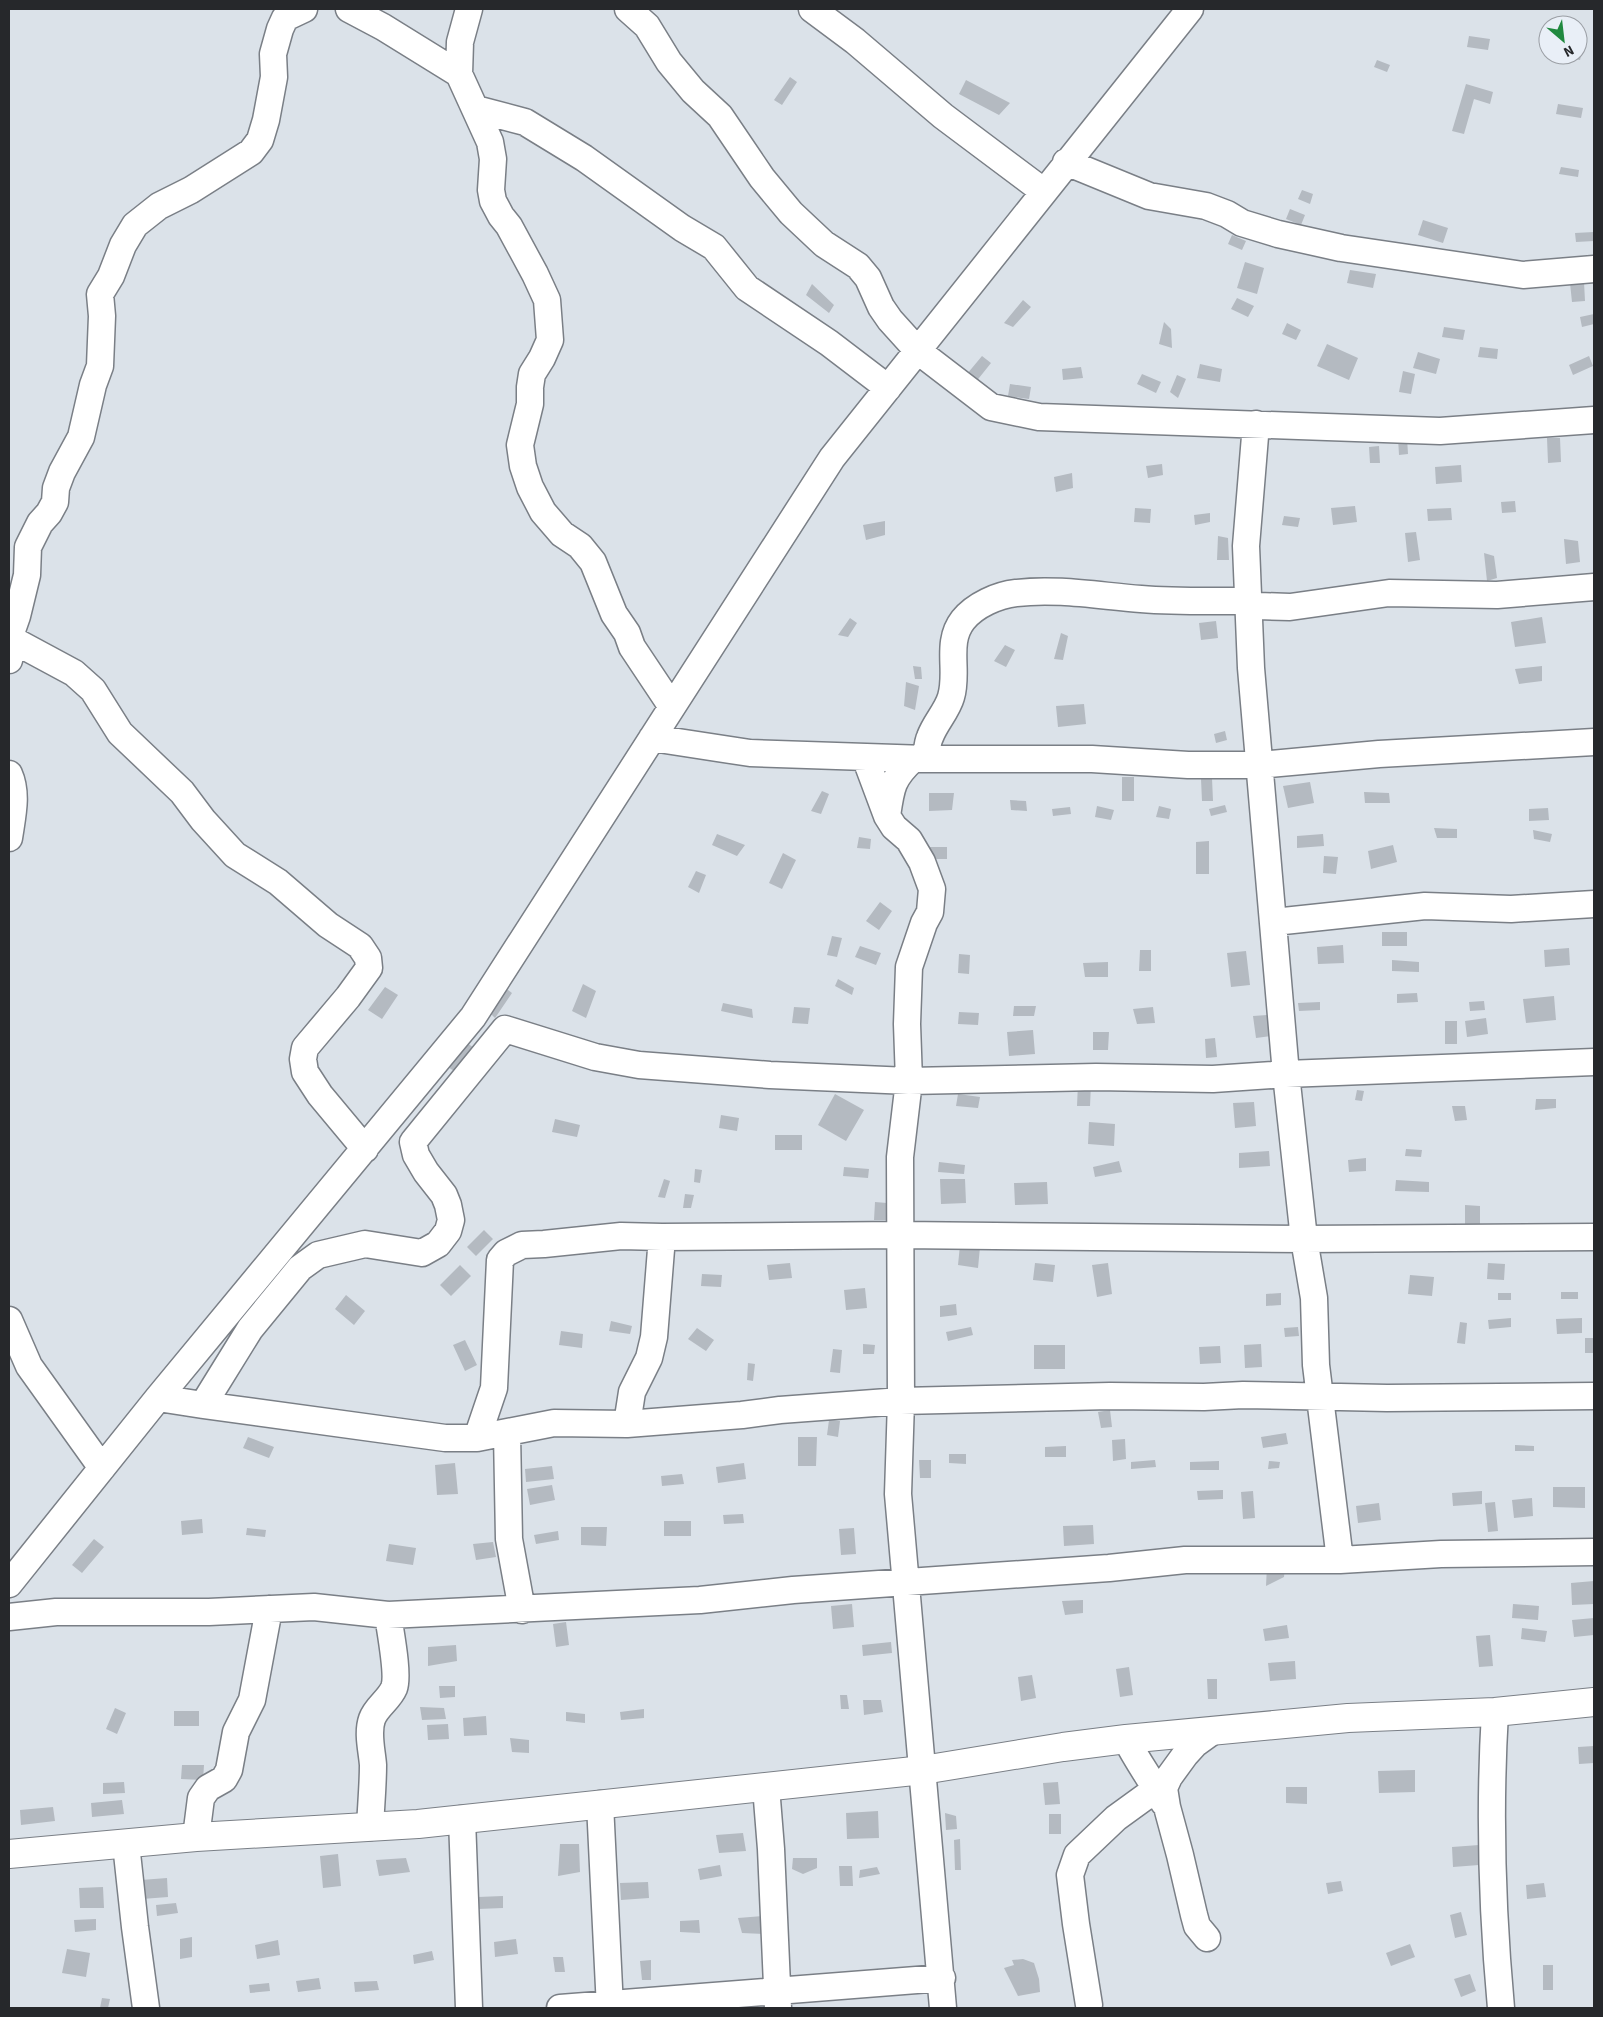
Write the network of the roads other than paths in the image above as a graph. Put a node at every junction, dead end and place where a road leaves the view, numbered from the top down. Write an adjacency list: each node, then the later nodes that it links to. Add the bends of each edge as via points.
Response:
1 (304, 9): 18 (street, via 285,18 280,29 274,54 274,77 260,140 251,152 159,206 135,225 100,294 100,366 92,385 81,437 62,472 55,502 28,547 27,575)
2 (349, 9): 7 (street, via 383,26)
3 (469, 9): 7 (street, via 460,42)
4 (1190, 9): 9 (street)
5 (635, 11): 12 (street, via 669,62 720,116 762,178 791,213 818,239 858,266 890,320)
6 (826, 13): 10 (street, via 943,116)
7 (459, 74): 8 (street)
8 (476, 109): 13 (street, via 525,122 584,158 714,247 747,288 829,343); 20 (street, via 490,142 493,201 536,274 547,300 550,340 532,374 530,404 520,445 523,466 542,512 593,562 632,647)
9 (1066, 162): 10 (street); 11 (street, via 1149,196 1206,206 1242,223 1340,248 1523,275)
10 (1043, 191): 12 (street)
11 (1594, 269)
12 (918, 351): 13 (street); 15 (street, via 992,407 1039,417)
13 (888, 388): 20 (street, via 832,458)
14 (1594, 420): 15 (street, via 1440,431)
15 (1256, 424): 17 (street, via 1246,546)
16 (1594, 586): 17 (street, via 1497,595 1389,593 1290,607 1258,606)
17 (1247, 602): 24 (street, via 1144,600 1054,592 996,597 963,620 954,638 951,698); 25 (street)
18 (9, 639): 19 (street); 36 (street, via 74,673 93,690 120,733 182,792 235,855 278,882 328,925 360,946 368,958 369,968 305,1048 303,1059 304,1072)
19 (9, 660)
20 (672, 707): 21 (street)
21 (652, 738): 23 (street, via 750,753); 31 (street)
22 (1594, 742): 25 (street, via 1379,754)
23 (865, 757): 24 (street); 27 (street)
24 (919, 759): 25 (street, via 1092,759 1188,765); 27 (street, via 899,772 890,792)
25 (1259, 765): 30 (street)
26 (9, 774): 28 (street, via 14,792)
27 (887, 816): 35 (street, via 909,840 932,889 930,912 909,967 906,1024)
28 (9, 838)
29 (1594, 904): 30 (street, via 1512,910 1424,906)
30 (1274, 922): 34 (street)
31 (473, 1018): 32 (street); 36 (street)
32 (505, 1029): 35 (street, via 595,1057 639,1065); 46 (street, via 414,1142 416,1155 448,1205 451,1220 438,1244 422,1253 365,1244 318,1255 300,1268 250,1329)
33 (1594, 1062): 34 (street)
34 (1286, 1074): 35 (street, via 1213,1079 1096,1077); 40 (street)
35 (909, 1081): 37 (street, via 900,1157)
36 (365, 1149): 44 (street)
37 (901, 1235): 38 (street); 40 (street); 45 (street)
38 (662, 1237): 47 (street, via 654,1337 632,1392); 49 (street, via 621,1236 522,1245 500,1260 494,1388)
39 (1594, 1237): 40 (street)
40 (1304, 1239): 43 (street, via 1314,1298)
41 (9, 1320): 50 (street, via 29,1366)
42 (1594, 1396): 43 (street)
43 (1320, 1397): 45 (street, via 1110,1396); 52 (street)
44 (158, 1398): 46 (street); 50 (street)
45 (901, 1401): 47 (street); 53 (street, via 898,1494)
46 (203, 1405): 49 (street, via 445,1438)
47 (627, 1424): 48 (street, via 554,1424)
48 (507, 1433): 49 (street); 56 (street, via 509,1539)
49 (477, 1438)
50 (102, 1468): 54 (street)
51 (1594, 1552): 52 (street, via 1441,1554)
52 (1340, 1560): 53 (street, via 1185,1560)
53 (905, 1582): 56 (street, via 700,1600); 63 (street)
54 (9, 1584)
55 (269, 1609): 57 (street, via 314,1606); 58 (street, via 56,1612); 69 (street, via 252,1700 236,1732 229,1770 224,1779 208,1788 201,1798)
56 (522, 1610): 57 (street)
57 (388, 1615): 68 (street, via 395,1686 372,1718)
58 (9, 1617)
59 (1594, 1702): 60 (main road)
60 (1495, 1712): 61 (main road, via 1348,1718); 81 (street, via 1492,1884)
61 (1213, 1731): 62 (main road); 65 (street, via 1190,1749 1169,1777)
62 (1126, 1739): 63 (main road); 65 (street)
63 (923, 1770): 64 (main road); 73 (street)
64 (766, 1787): 66 (main road); 74 (street)
65 (1162, 1798): 72 (street, via 1196,1921); 75 (street, via 1116,1818 1077,1855 1070,1875)
66 (600, 1804): 67 (main road); 76 (street)
67 (462, 1819): 68 (main road); 78 (street)
68 (370, 1827): 69 (main road)
69 (196, 1838): 70 (main road)
70 (126, 1844): 71 (main road); 77 (street)
71 (9, 1854)
72 (1207, 1938)
73 (942, 1978): 74 (street); 80 (street)
74 (777, 2000): 76 (street)
75 (1089, 2004)
76 (609, 2007): 79 (street)
77 (146, 2008)
78 (469, 2008)
79 (560, 2008)
80 (943, 2008)
81 (1501, 2008)

